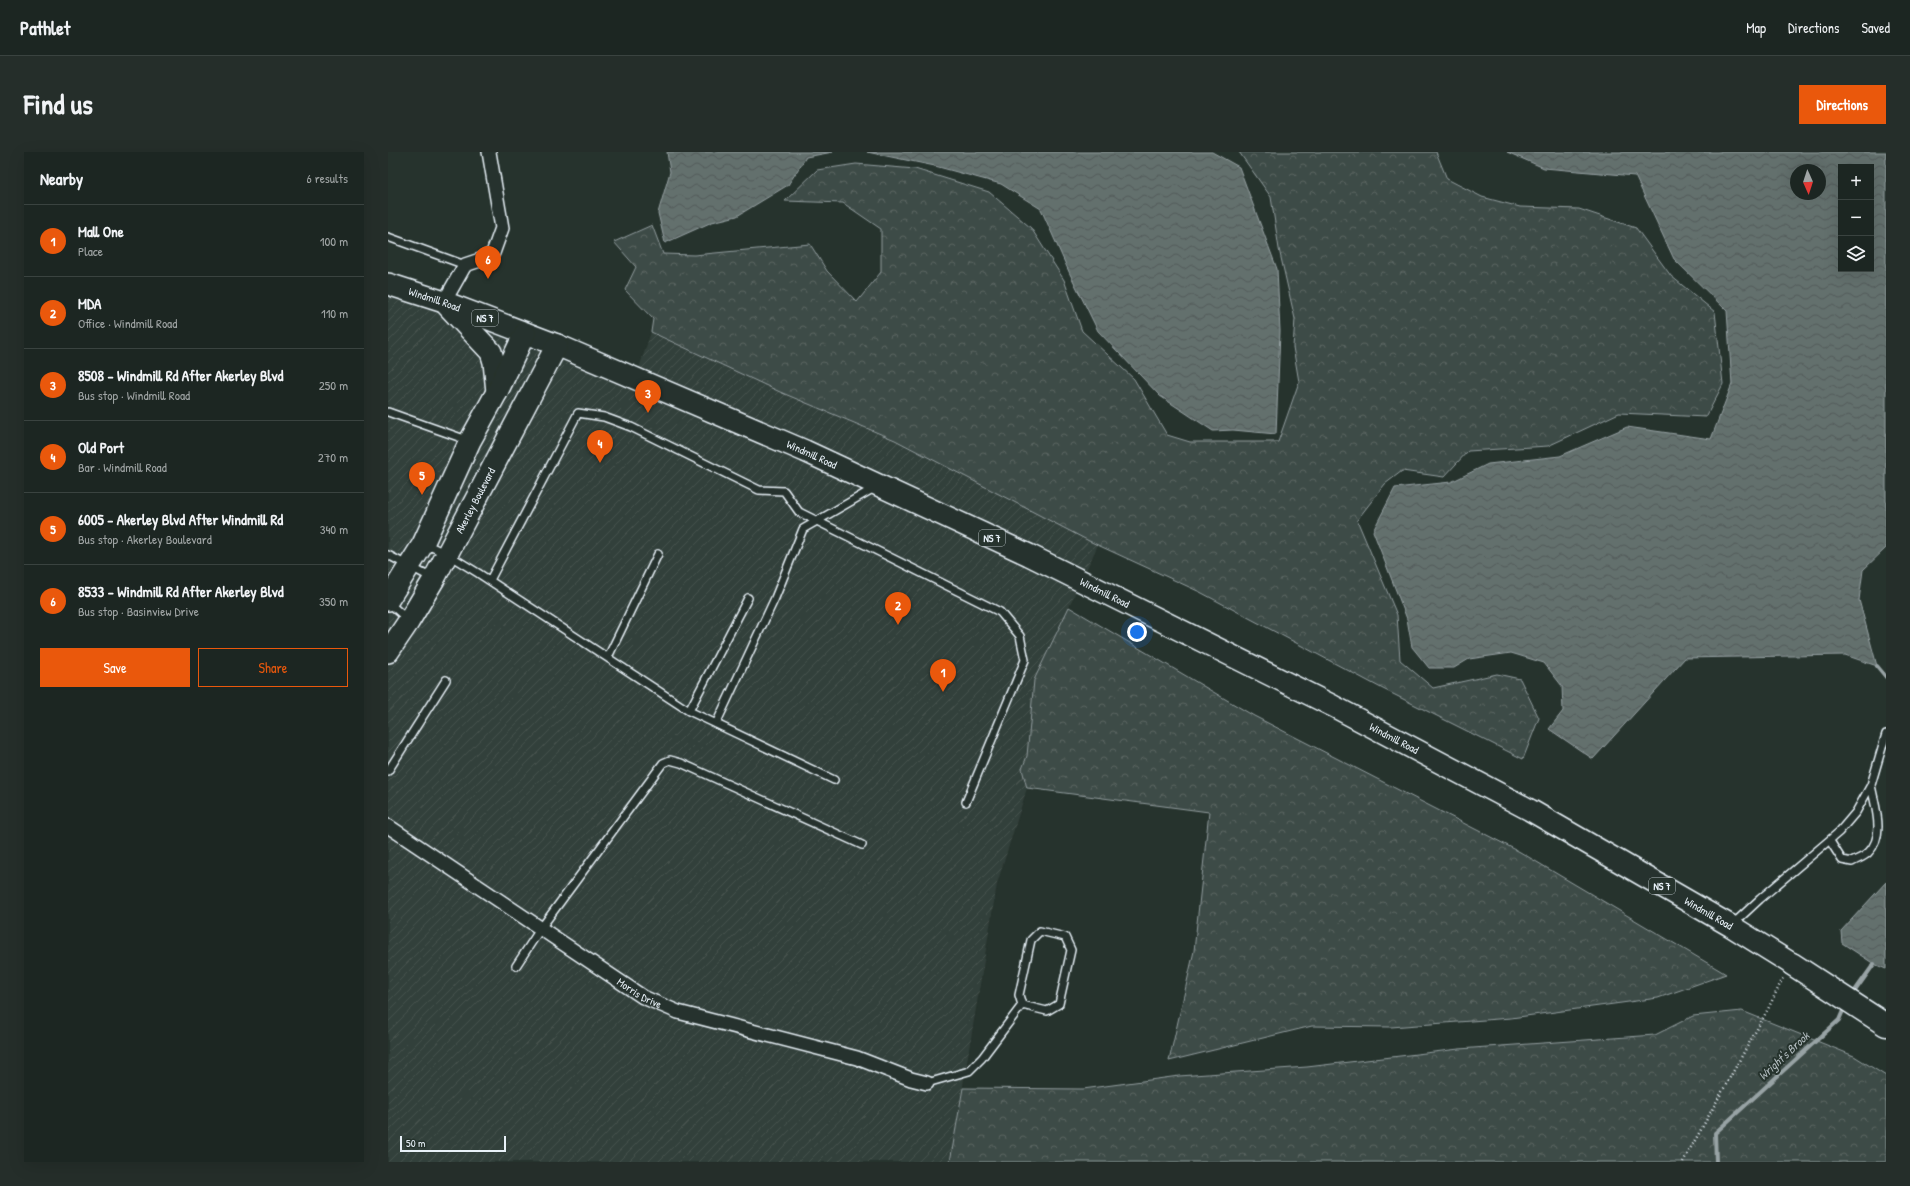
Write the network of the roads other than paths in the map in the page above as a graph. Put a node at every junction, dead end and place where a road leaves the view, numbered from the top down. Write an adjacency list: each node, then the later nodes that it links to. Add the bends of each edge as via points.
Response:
1 (489, 152): 3 (street, via 502,228 492,253 484,259)
2 (388, 237): 3 (lane)
3 (465, 265): 5 (street)
4 (388, 284): 5 (main road, Windmill Road / NS 7)
5 (444, 302): 6 (main road, Windmill Road / NS 7); 8 (main road, via 491,352)
6 (525, 333): 7 (main road, Windmill Road / NS 7); 8 (main road)
7 (556, 345): 11 (main road, Windmill Road / NS 7); 14 (main road, Akerley Boulevard)
8 (498, 392): 10 (main road)
9 (388, 412): 10 (lane)
10 (470, 441): 13 (main road)
11 (879, 485): 12 (lane); 36 (main road, Windmill Road / NS 7, via 1333,706 1530,810)
12 (816, 521): 19 (lane, via 799,512 784,491 759,490 631,427 604,417 578,413); 27 (lane, via 803,529 775,598); 32 (lane, via 1000,612 1020,636 1025,660)
13 (423, 544): 14 (lane); 17 (main road)
14 (447, 554): 18 (main road, Akerley Boulevard); 19 (lane)
15 (658, 554): 24 (lane)
16 (388, 555): 17 (lane)
17 (411, 565): 18 (lane); 21 (main road)
18 (434, 579): 22 (main road, Akerley Boulevard)
19 (490, 580): 24 (lane)
20 (748, 598): 26 (lane)
21 (388, 601): 22 (lane)
22 (409, 621): 23 (main road, Akerley Boulevard)
23 (388, 652)
24 (608, 657): 26 (lane)
25 (446, 680): 29 (lane)
26 (689, 711): 27 (lane)
27 (716, 724): 30 (lane)
28 (1886, 734): 31 (lane)
29 (388, 771)
30 (834, 780)
31 (1871, 785): 34 (lane, via 1856,812); 34 (lane, via 1879,830 1877,841 1868,853 1852,862 1842,860)
32 (966, 802)
33 (388, 826): 37 (street, Morris Drive)
34 (1830, 841): 36 (lane)
35 (862, 845): 37 (lane, via 670,760 663,763)
36 (1731, 926): 38 (main road, Windmill Road / NS 7)
37 (541, 928): 39 (lane); 44 (street, Morris Drive, via 630,989 678,1012 857,1058 911,1080)
38 (1792, 964): 40 (highway, Windmill Road / NS 7)
39 (516, 966)
40 (1850, 999): 42 (highway, Windmill Road / NS 7); 43 (highway, Windmill Road / NS 7)
41 (1022, 1004): 41 (lane, via 1046,1011 1059,1004 1071,950 1065,937 1040,931 1031,940 1019,995); 44 (lane, via 982,1058 969,1071)
42 (1886, 1014)
43 (1886, 1025)
44 (927, 1083)

